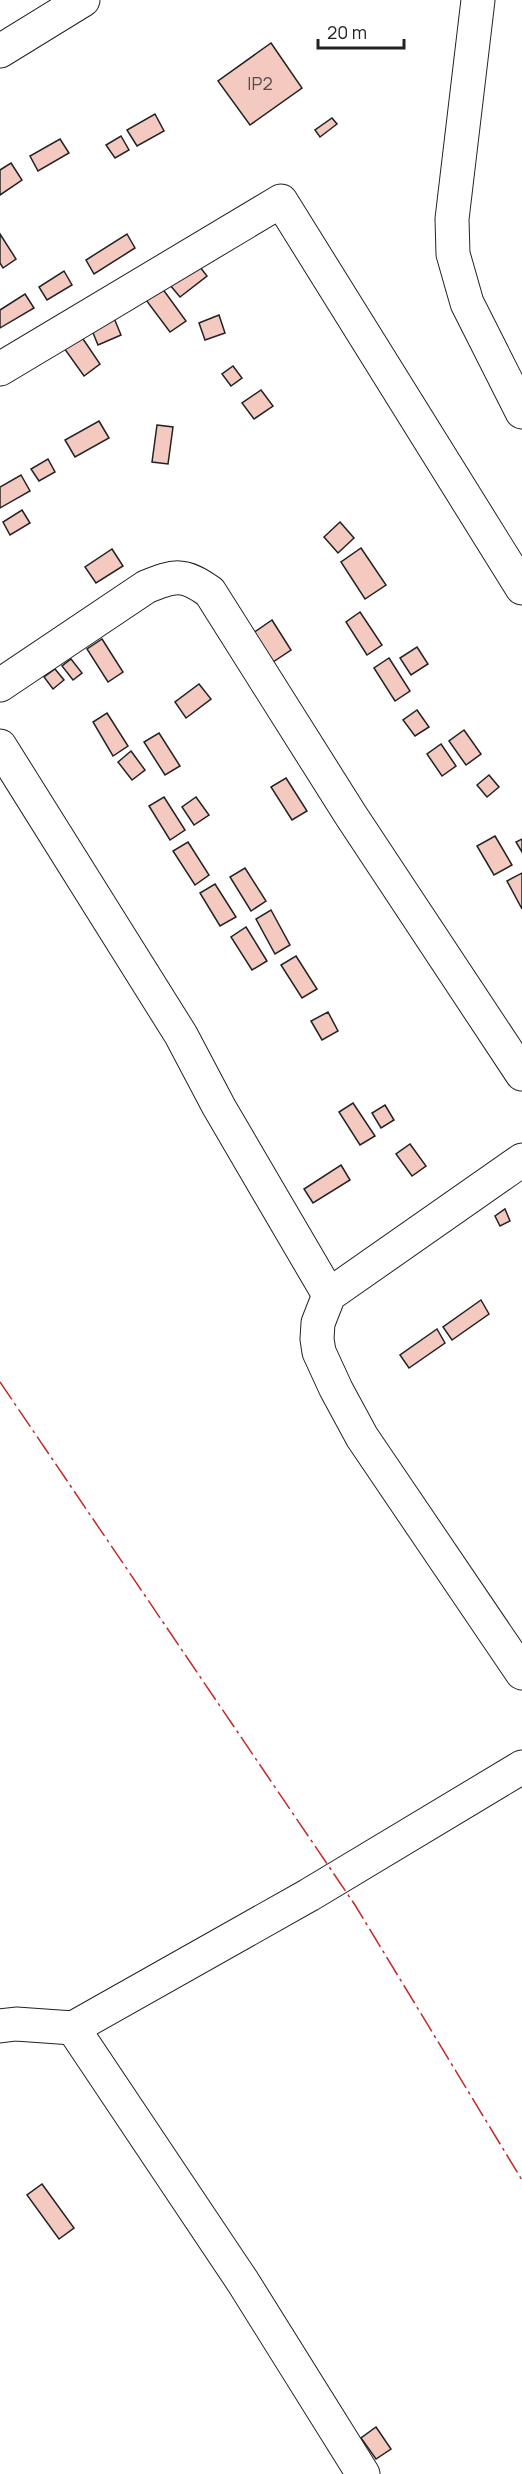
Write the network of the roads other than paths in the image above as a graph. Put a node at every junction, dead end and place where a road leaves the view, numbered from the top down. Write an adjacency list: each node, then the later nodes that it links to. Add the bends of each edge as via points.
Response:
1 (83, 0): 3 (street)
2 (478, 0): 5 (street, via 452,219 453,254 467,303)
3 (0, 51)
4 (0, 369): 6 (street, via 281,201)
5 (522, 412)
6 (522, 588)
7 (0, 685): 9 (street, via 146,587 166,578 193,579 210,592 350,814)
8 (0, 746): 11 (street, via 181,1035)
9 (522, 1074)
10 (522, 1160): 11 (street)
11 (329, 1295): 12 (street, via 318,1323 317,1339 336,1389 362,1437)
12 (522, 1673)
13 (522, 1767): 15 (street, via 309,1895)
14 (0, 2026): 15 (street)
15 (73, 2028): 16 (street, via 243,2282)
16 (363, 2474)

